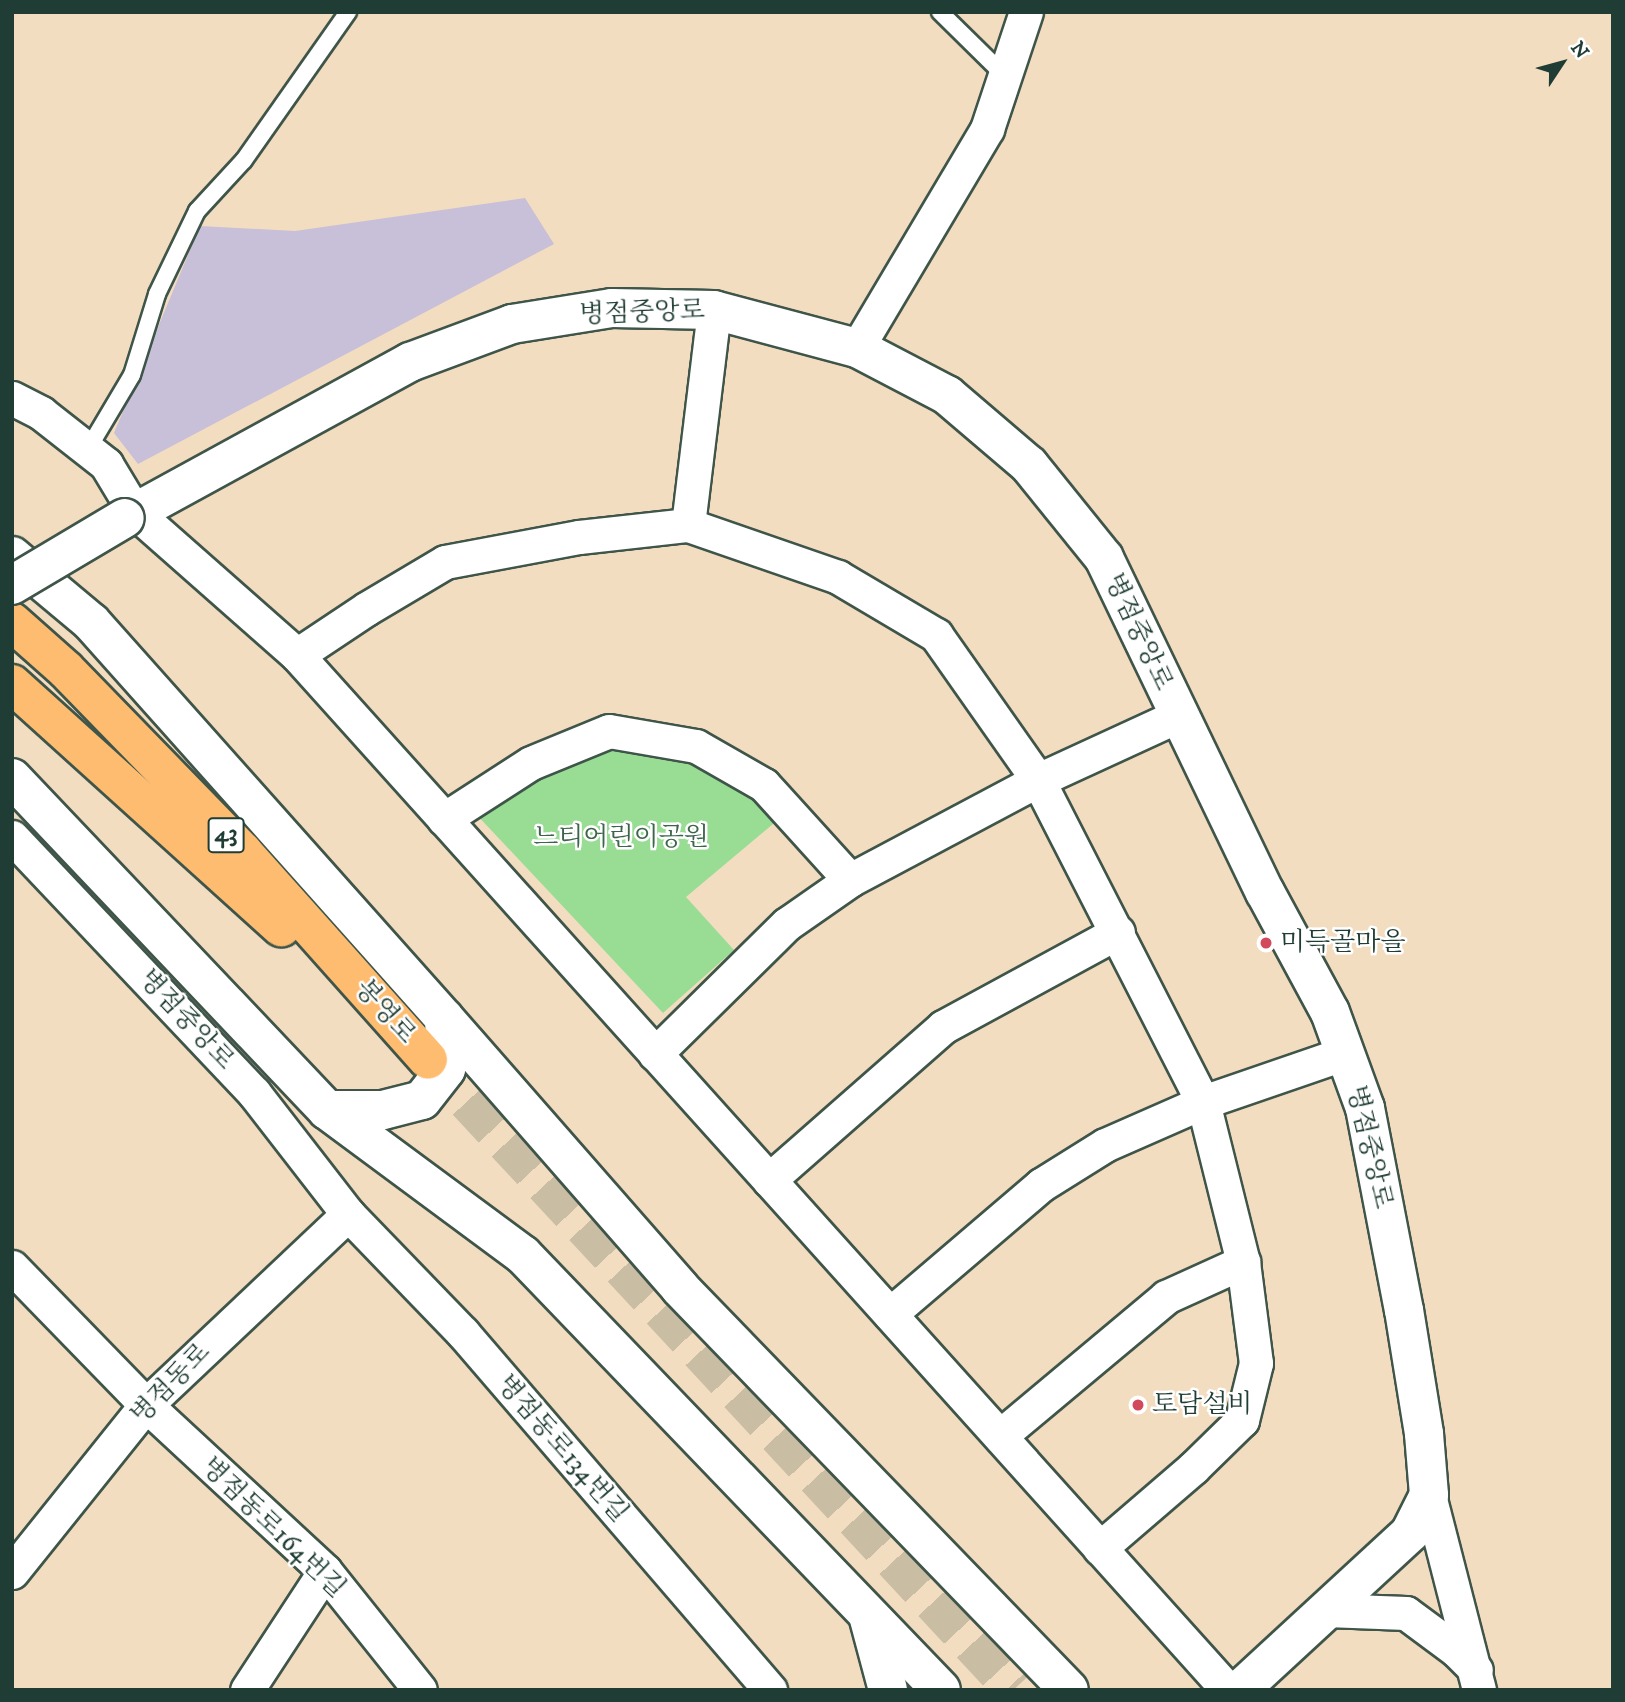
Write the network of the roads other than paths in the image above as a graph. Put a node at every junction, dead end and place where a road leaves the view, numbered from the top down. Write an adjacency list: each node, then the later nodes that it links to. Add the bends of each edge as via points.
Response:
1 (348, 12): 8 (lane, via 243,160 197,211 157,295 132,375)
2 (940, 12): 4 (lane)
3 (1026, 12): 4 (street)
4 (1004, 75): 6 (street, via 987,129)
5 (714, 310): 6 (street, 병점중앙로); 9 (street, 병점중앙로, via 612,308 512,324 410,362); 10 (street)
6 (857, 348): 16 (street, 병점중앙로, via 947,395 1029,465 1104,558)
7 (12, 398): 8 (street)
8 (88, 449): 9 (street, via 106,464)
9 (130, 515): 12 (street, 병점중앙로, bridge); 14 (street)
10 (688, 525): 14 (street, via 579,537 445,562); 18 (street, via 838,577 936,635)
11 (12, 556): 23 (street, via 91,622)
12 (12, 585)
13 (12, 622): 15 (highway, 봉영로 / 43, via 66,670 243,852 428,1060)
14 (297, 655): 19 (street)
15 (12, 684)
16 (1177, 716): 18 (street); 24 (street, 병점중앙로, via 1330,1012)
17 (12, 778): 27 (street)
18 (1038, 780): 21 (street); 22 (street)
19 (444, 819): 21 (street, via 531,763 608,731 696,746 764,785); 25 (street)
20 (12, 836): 29 (street, 병점중앙로, via 254,1093)
21 (850, 880): 25 (street, via 787,924)
22 (1118, 932): 26 (street); 28 (street, via 943,1027)
23 (444, 1018): 27 (street, via 446,1069 422,1100 383,1110); 47 (street, via 680,1289)
24 (1345, 1053): 26 (street); 35 (street, 병점중앙로, via 1365,1108 1399,1283 1424,1434)
25 (655, 1054): 28 (street)
26 (1203, 1101): 30 (street); 32 (street, via 1105,1145 1041,1185)
27 (327, 1110): 40 (street, via 523,1255)
28 (769, 1180): 32 (street)
29 (348, 1214): 33 (street, 병점동로); 44 (street, 병점동로134번길, via 463,1333)
30 (1243, 1262): 34 (street, via 1166,1297); 36 (street, via 1256,1363 1242,1420)
31 (12, 1267): 33 (street)
32 (890, 1314): 34 (street)
33 (145, 1405): 37 (street, 병점동로); 38 (street, 병점동로164번길)
34 (1000, 1436): 36 (street)
35 (1429, 1495): 39 (street, via 1410,1533); 41 (street)
36 (1100, 1548): 48 (street)
37 (12, 1572)
38 (325, 1572): 42 (street); 43 (street, 병점동로164번길)
39 (1326, 1609): 41 (street, via 1406,1613 1456,1650); 49 (street)
40 (867, 1614): 45 (street); 46 (street)
41 (1478, 1680)
42 (247, 1690)
43 (420, 1690)
44 (769, 1690)
45 (888, 1690)
46 (941, 1690)
47 (1069, 1690)
48 (1228, 1690)
49 (1240, 1690)

